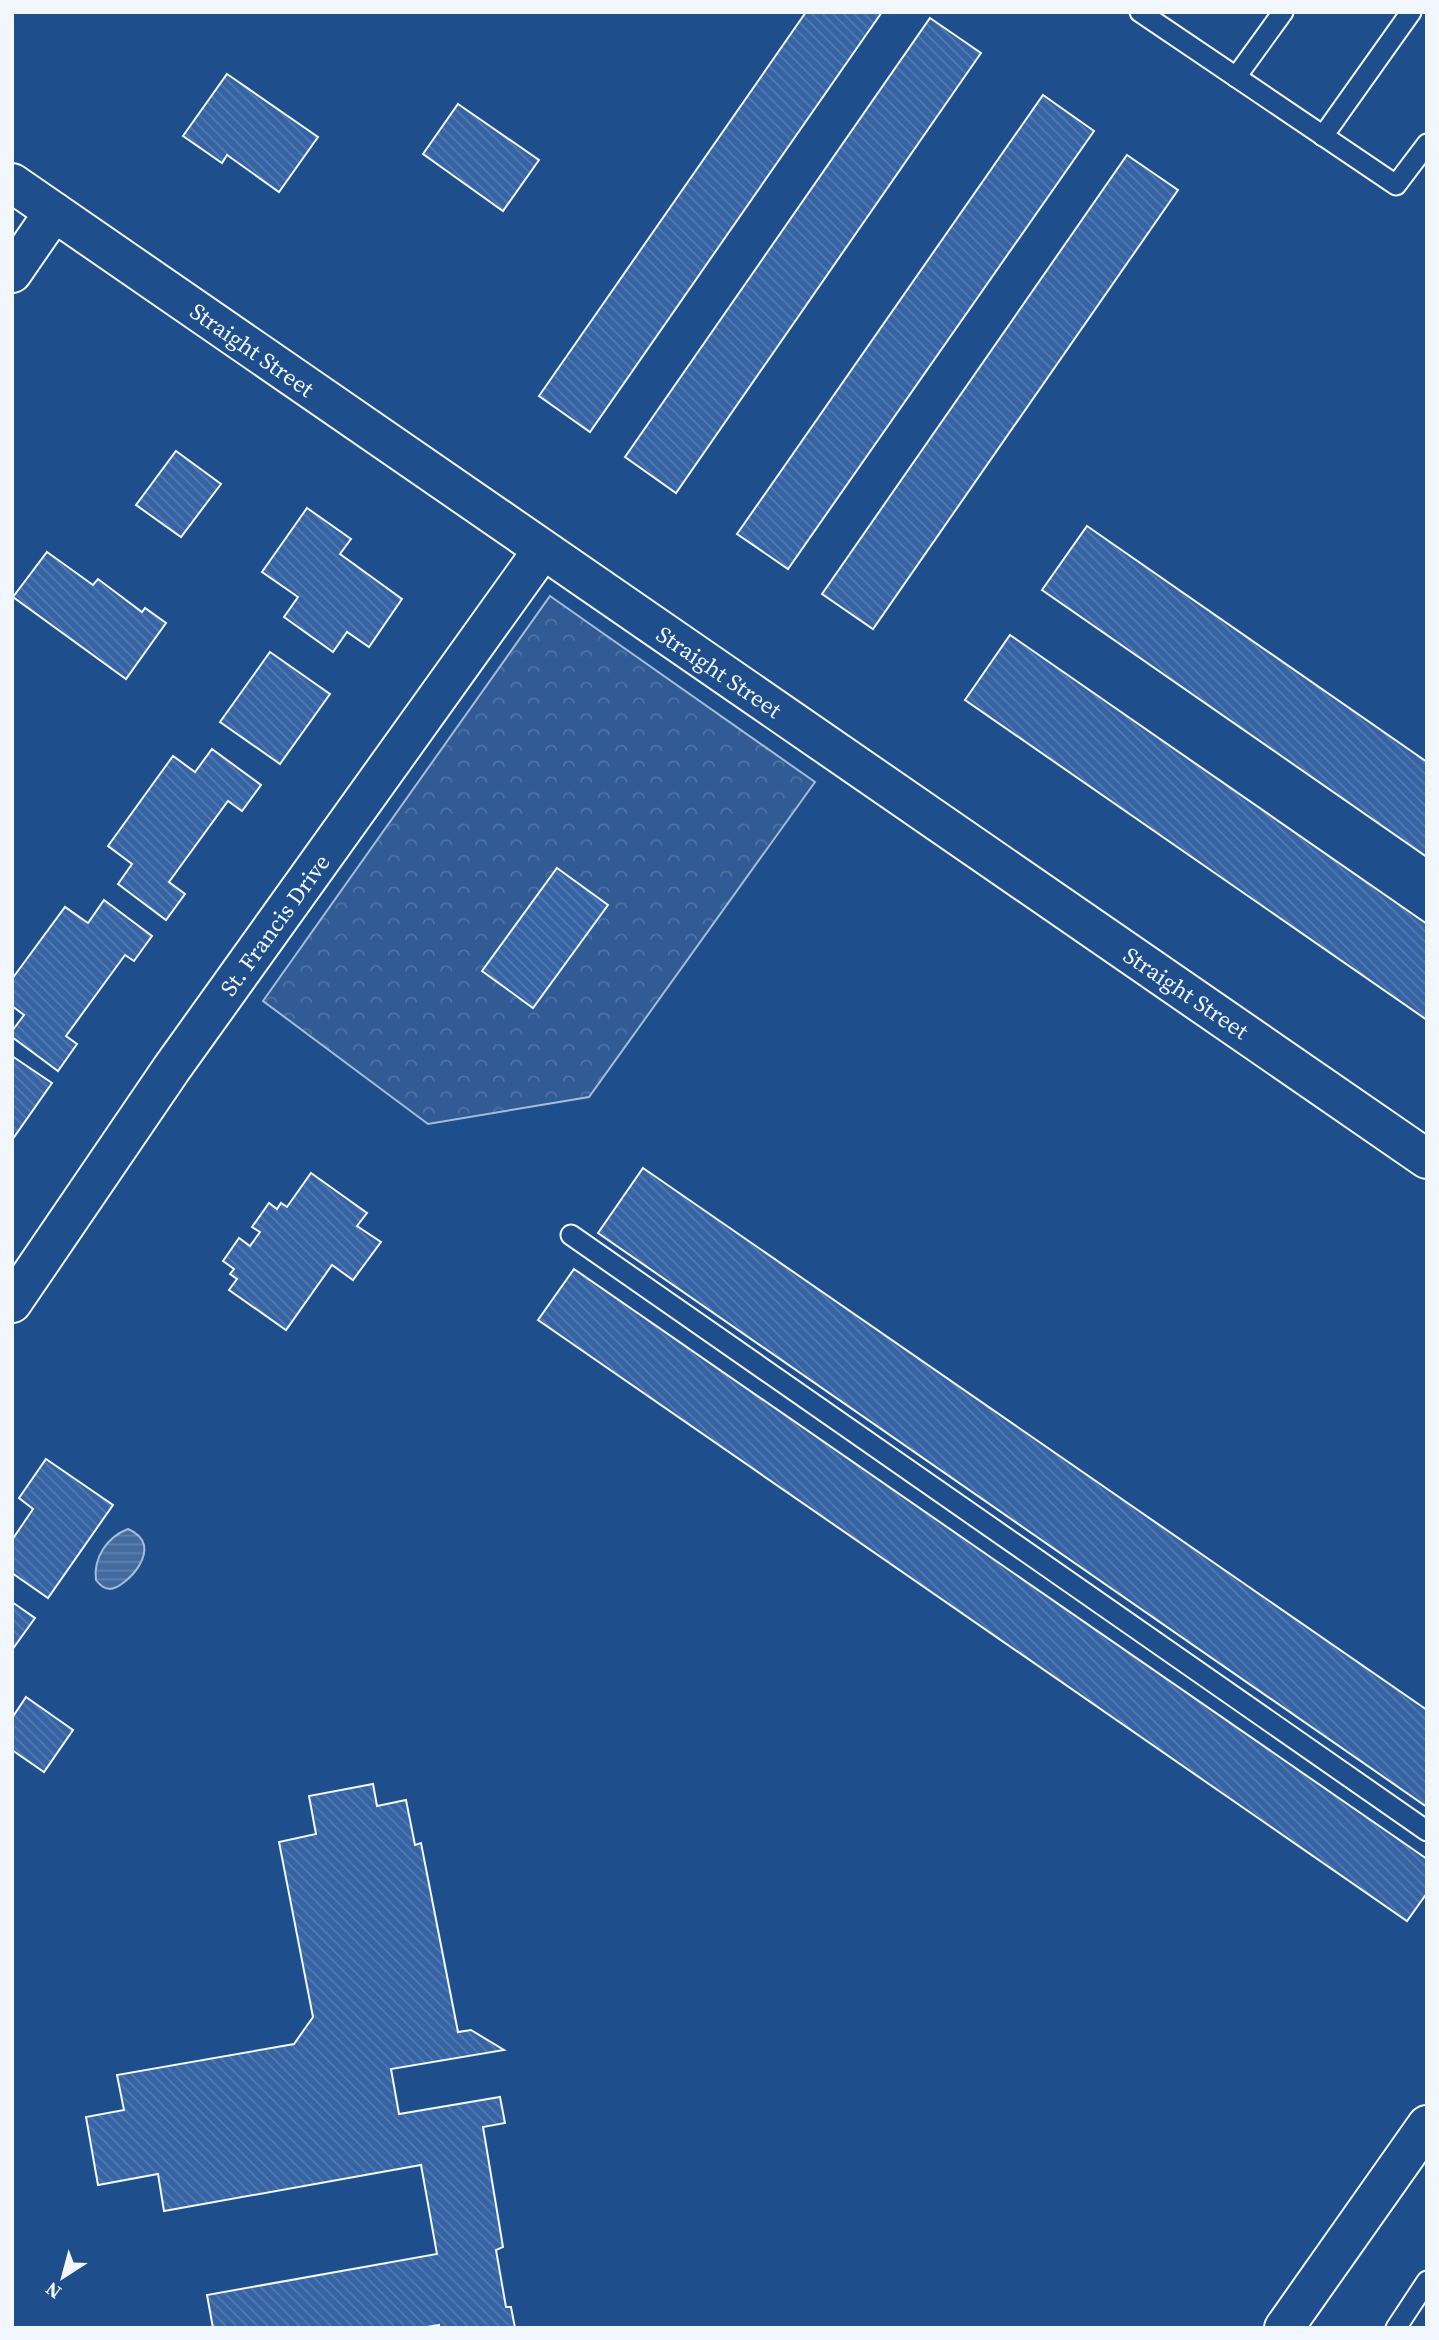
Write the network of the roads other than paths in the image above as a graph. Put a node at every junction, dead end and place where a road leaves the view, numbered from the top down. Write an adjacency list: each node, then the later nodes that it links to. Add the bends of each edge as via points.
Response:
1 (1140, 12): 4 (lane)
2 (1283, 12): 4 (lane)
3 (1411, 12): 5 (lane)
4 (1236, 77): 5 (lane)
5 (1323, 136): 6 (lane, via 1396,186)
6 (1427, 144)
7 (12, 183): 8 (street, Straight Street)
8 (54, 212): 9 (street); 10 (street, Straight Street)
9 (12, 273)
10 (542, 551): 11 (street, Straight Street); 13 (street, St. Francis Drive, via 172,1068)
11 (1427, 1159)
12 (571, 1236): 14 (lane)
13 (12, 1303)
14 (1427, 1831)
15 (1427, 2125): 17 (street)
16 (1427, 2281): 18 (lane)
17 (1284, 2328)
18 (1396, 2328)

